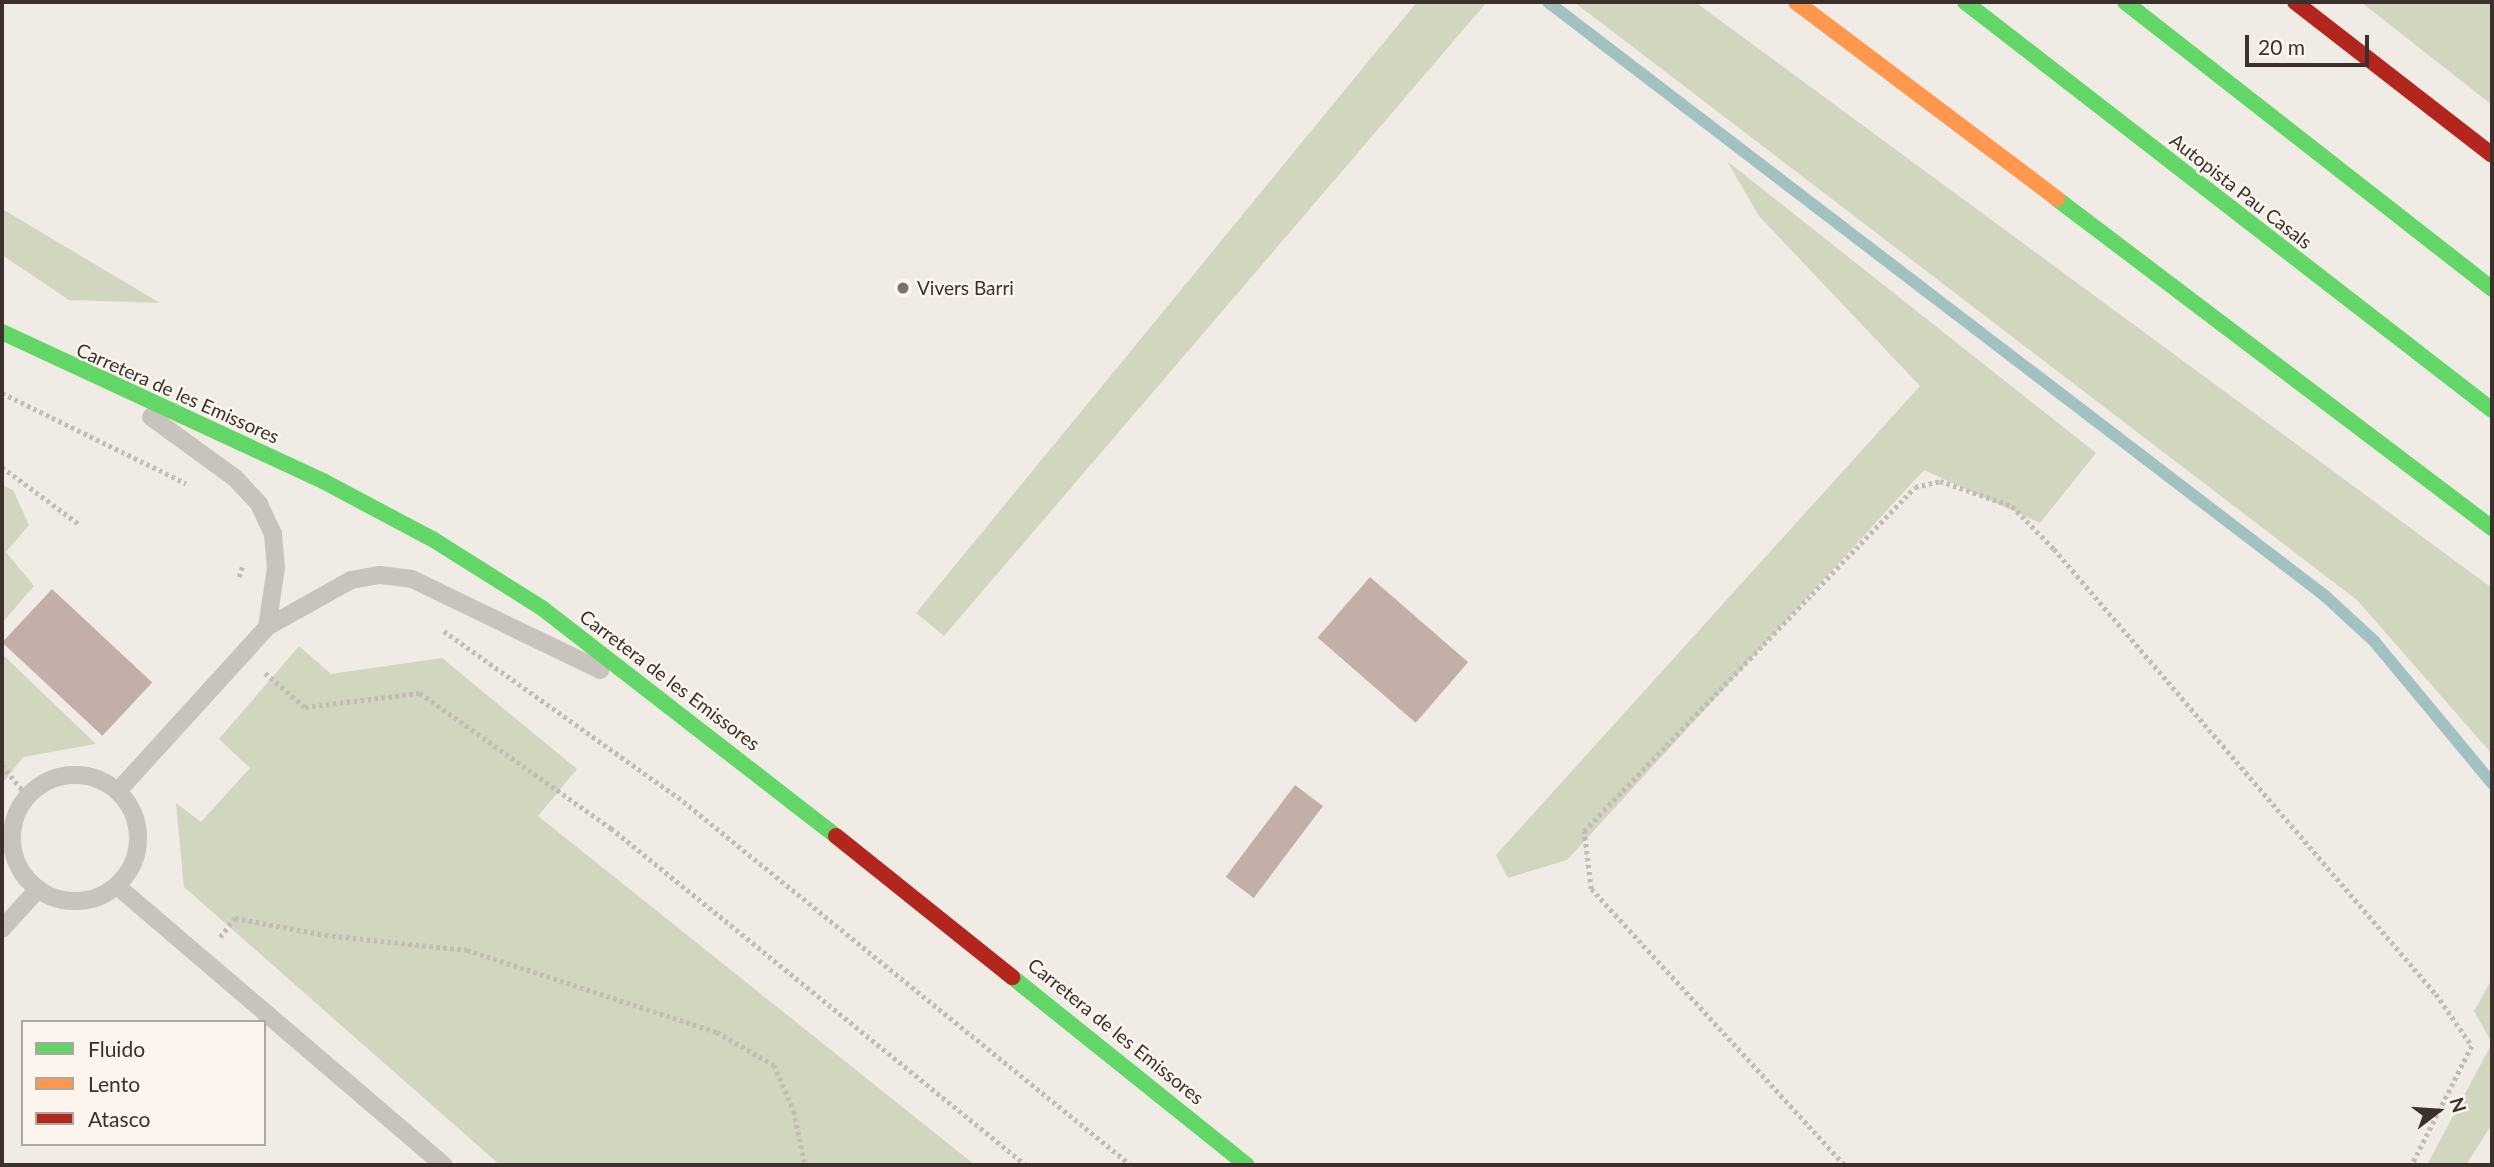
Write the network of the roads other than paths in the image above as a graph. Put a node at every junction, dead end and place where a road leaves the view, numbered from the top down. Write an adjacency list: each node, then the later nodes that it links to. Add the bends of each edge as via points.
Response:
1 (1796, 2): 10 (main road)
2 (1965, 2): 9 (main road, Autopista Pau Casals)
3 (2125, 2): 6 (main road)
4 (2295, 2): 5 (main road)
5 (2492, 155)
6 (2492, 289)
7 (2, 332): 8 (main road, Carretera de les Emissores)
8 (102, 382): 11 (lane, via 235,478 260,504 273,534 276,568); 12 (main road, Carretera de les Emissores, via 323,481 434,540 542,608)
9 (2492, 410)
10 (2492, 528)
11 (267, 627): 12 (lane, via 351,580 380,575 412,579); 13 (lane)
12 (675, 708): 18 (main road, Carretera de les Emissores)
13 (118, 791): 14 (lane, via 131,808 138,849); 15 (lane, via 81,774 42,783 27,796 16,814 14,854)
14 (117, 886): 15 (lane, via 78,902); 17 (lane)
15 (38, 889): 16 (lane)
16 (2, 929)
17 (444, 1165)
18 (1247, 1165)

